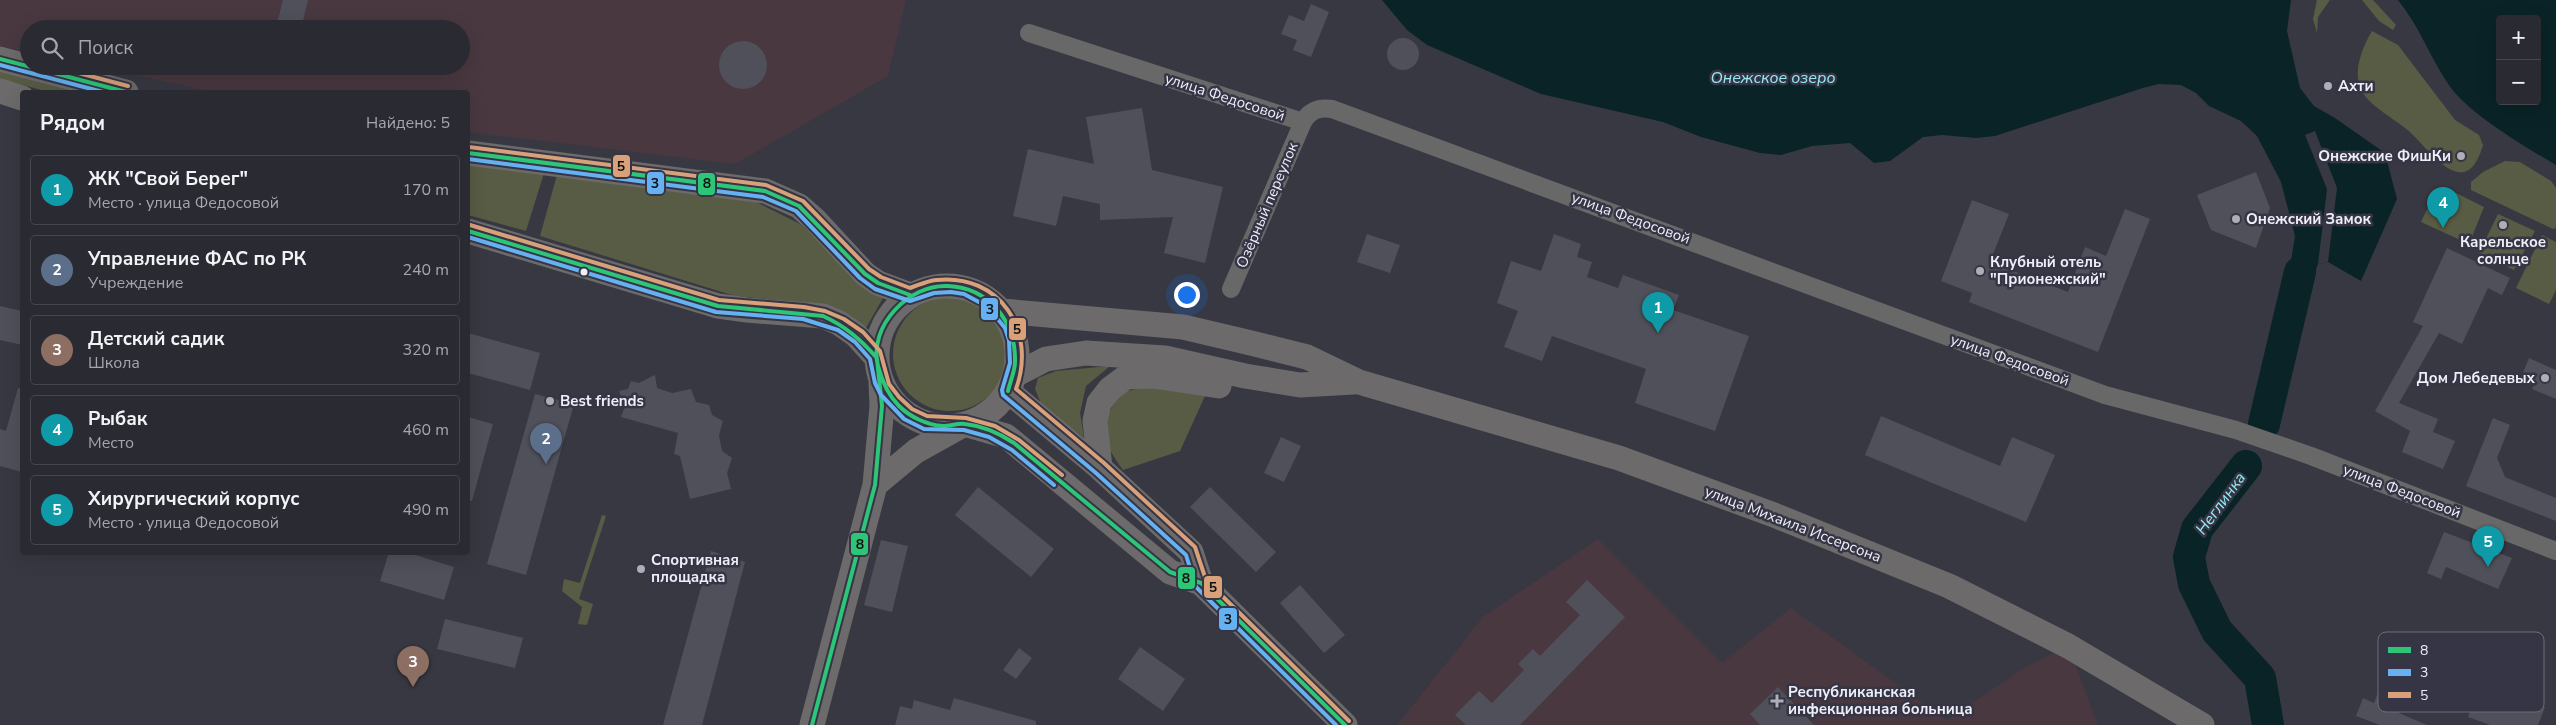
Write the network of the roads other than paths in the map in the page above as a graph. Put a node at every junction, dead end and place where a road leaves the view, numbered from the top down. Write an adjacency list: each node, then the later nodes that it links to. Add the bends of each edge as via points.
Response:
1 (1029, 33): 8 (street, улица Федосовой)
2 (0, 59): 3 (main road)
3 (20, 65)
4 (50, 75): 5 (main road)
5 (94, 89)
6 (0, 91): 7 (main road)
7 (20, 97)
8 (1303, 122): 11 (street, Озёрный переулок); 22 (street, улица Федосовой, via 1307,114 1323,107 1344,111 2105,395 2236,430)
9 (470, 153): 12 (main road, via 765,191 799,206 865,274)
10 (470, 232): 14 (main road, via 718,306 823,316 856,335)
11 (1231, 288)
12 (910, 296): 13 (main road, via 935,286 962,287 990,300); 14 (main road, via 892,312 880,333)
13 (1002, 311): 16 (main road, улица Михаила Иссерсона, via 1183,327 1307,357); 17 (main road, via 1017,353)
14 (876, 357): 15 (main road)
15 (881, 382): 19 (main road, via 895,403 915,419 939,426); 21 (main road)
16 (1359, 382): 18 (main road, улица Михаила Иссерсона); 26 (main road, улица Михаила Иссерсона, via 1619,458 1774,514 1950,586 2068,646)
17 (1011, 383): 18 (main road, улица Михаила Иссерсона, via 1046,359 1086,353 1165,358); 19 (main road, via 997,406); 20 (main road)
18 (1300, 385): 20 (main road, via 1244,389 1153,376 1126,376 1110,389 1100,403 1095,421)
19 (964, 424): 21 (main road, via 916,451); 23 (main road, via 1006,436 1170,572)
20 (1100, 468): 23 (main road, via 1191,552)
21 (875, 485): 24 (main road)
22 (2556, 551)
23 (1201, 583): 25 (main road)
24 (812, 725)
25 (1345, 725)
26 (2202, 725)

